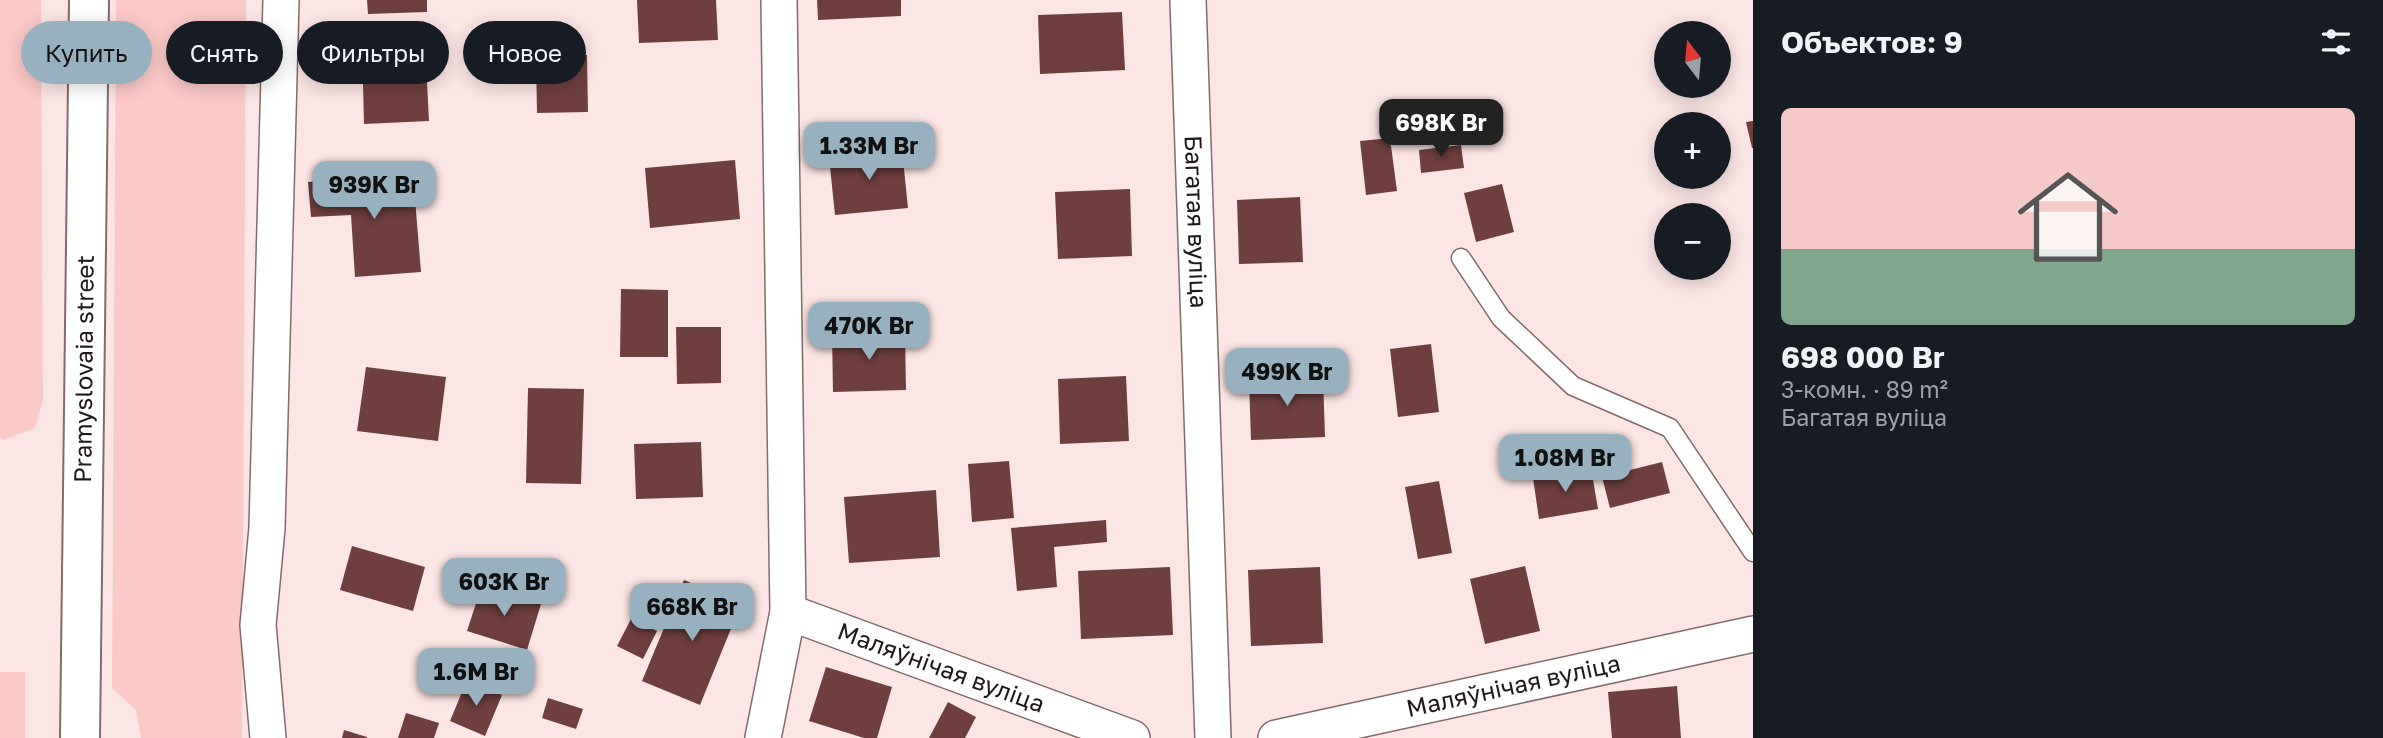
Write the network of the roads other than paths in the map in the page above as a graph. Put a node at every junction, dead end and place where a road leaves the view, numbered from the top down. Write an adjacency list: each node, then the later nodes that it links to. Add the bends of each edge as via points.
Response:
1 (89, 0): 9 (main road, Pramyslovaia street)
2 (281, 0): 10 (street, via 267,528 258,625)
3 (779, 0): 7 (street)
4 (1188, 0): 13 (street, Багатая вуліца)
5 (1461, 258): 6 (lane, via 1502,318 1573,386 1670,428)
6 (1753, 552)
7 (788, 612): 11 (street); 12 (street, Маляўнічая вуліца)
8 (1753, 634): 14 (street, Маляўнічая вуліца)
9 (80, 738)
10 (268, 738)
11 (763, 738)
12 (1132, 738)
13 (1213, 738)
14 (1276, 738)

